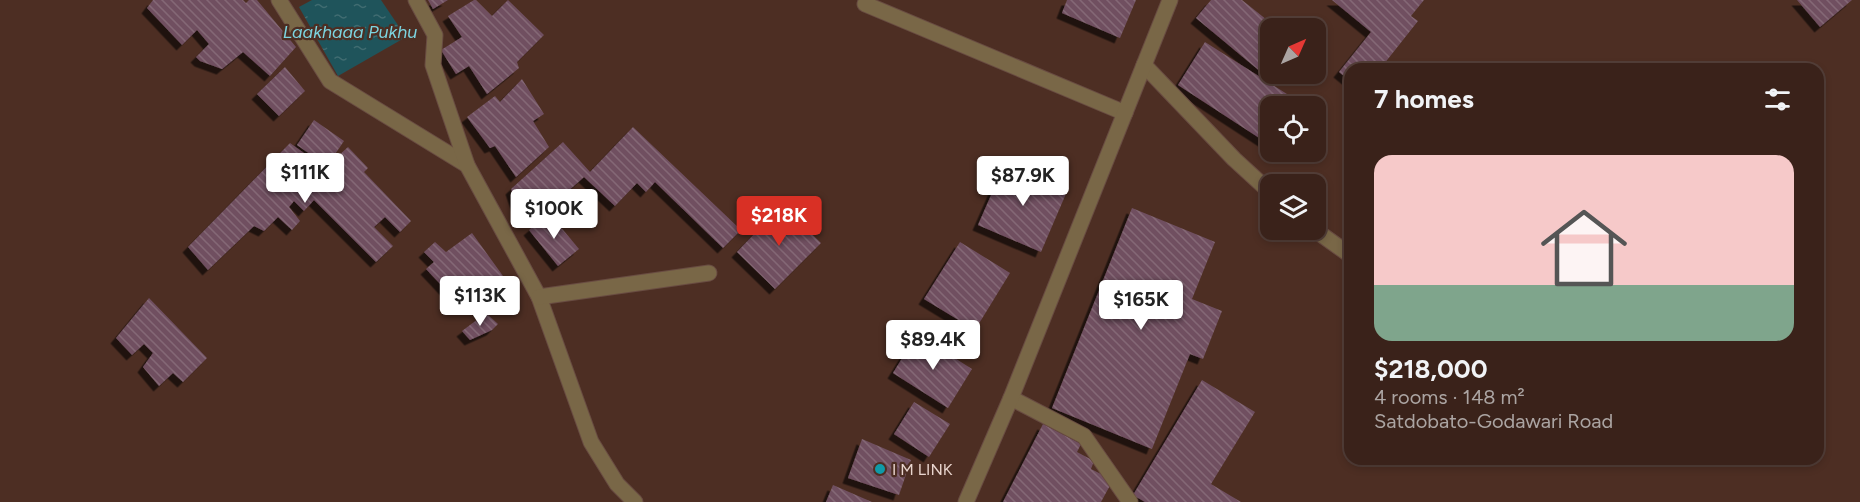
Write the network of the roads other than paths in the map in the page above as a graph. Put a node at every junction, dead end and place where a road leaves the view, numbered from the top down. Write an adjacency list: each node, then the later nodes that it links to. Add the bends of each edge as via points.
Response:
1 (279, 0): 7 (street, via 330,81)
2 (416, 0): 7 (street, via 435,36 433,65)
3 (1170, 0): 5 (street)
4 (865, 4): 6 (street)
5 (1144, 65): 6 (street); 8 (street)
6 (1125, 113): 13 (street)
7 (467, 165): 12 (street)
8 (1260, 183)
9 (1326, 238): 10 (street)
10 (1344, 251)
11 (709, 273): 12 (street)
12 (539, 297): 14 (street, via 591,442 617,484)
13 (1011, 398): 15 (street); 16 (street, via 1084,436)
14 (635, 502)
15 (966, 502)
16 (1130, 502)

